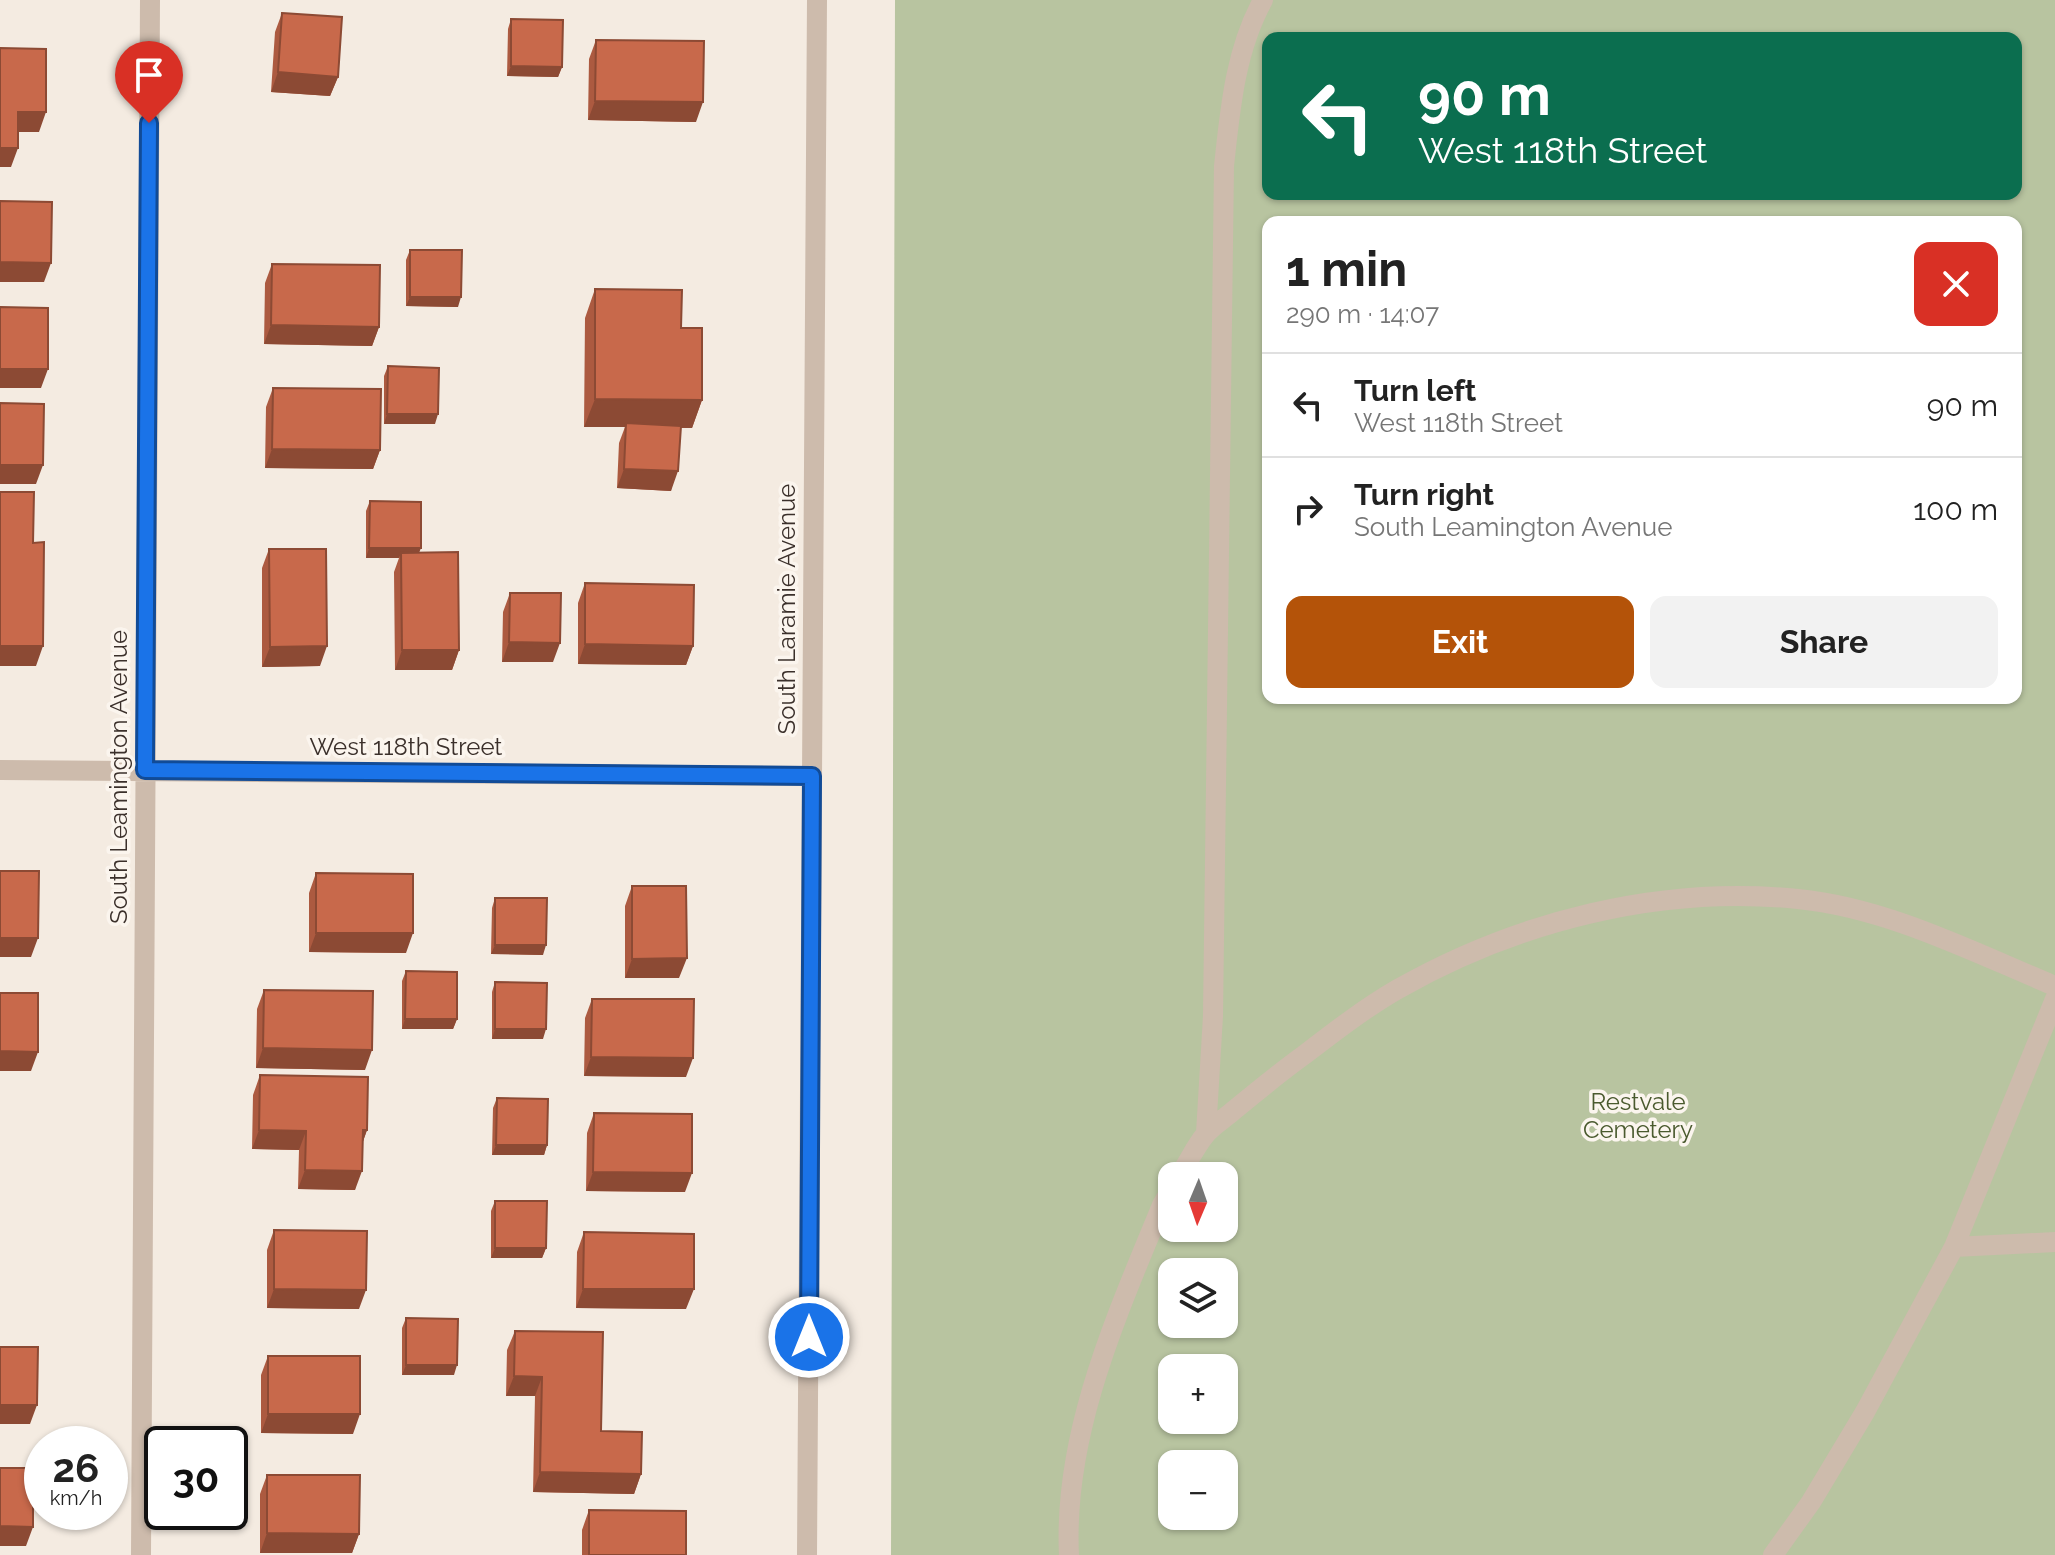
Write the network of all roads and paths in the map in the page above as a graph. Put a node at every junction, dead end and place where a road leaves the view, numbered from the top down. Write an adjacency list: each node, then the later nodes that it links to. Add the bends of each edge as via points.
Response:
1 (150, 0): 5 (street, South Leamington Avenue)
2 (817, 0): 6 (street, South Laramie Avenue)
3 (1263, 0): 9 (street, via 1233,88 1224,166 1213,1016)
4 (0, 770): 5 (street, West 118th Street)
5 (145, 770): 6 (street, West 118th Street); 14 (street, South Leamington Avenue)
6 (812, 776): 15 (street, South Laramie Avenue)
7 (2055, 986): 9 (street, via 1869,913 1801,899 1672,899 1524,930 1457,958 1339,1028)
8 (2055, 999): 13 (street)
9 (1206, 1133): 10 (street)
10 (1188, 1162)
11 (1158, 1215): 16 (street, via 1088,1407 1077,1450)
12 (2055, 1242): 13 (street)
13 (1954, 1247): 17 (street, via 1865,1412)
14 (141, 1555)
15 (807, 1555)
16 (1069, 1555)
17 (1773, 1555)

